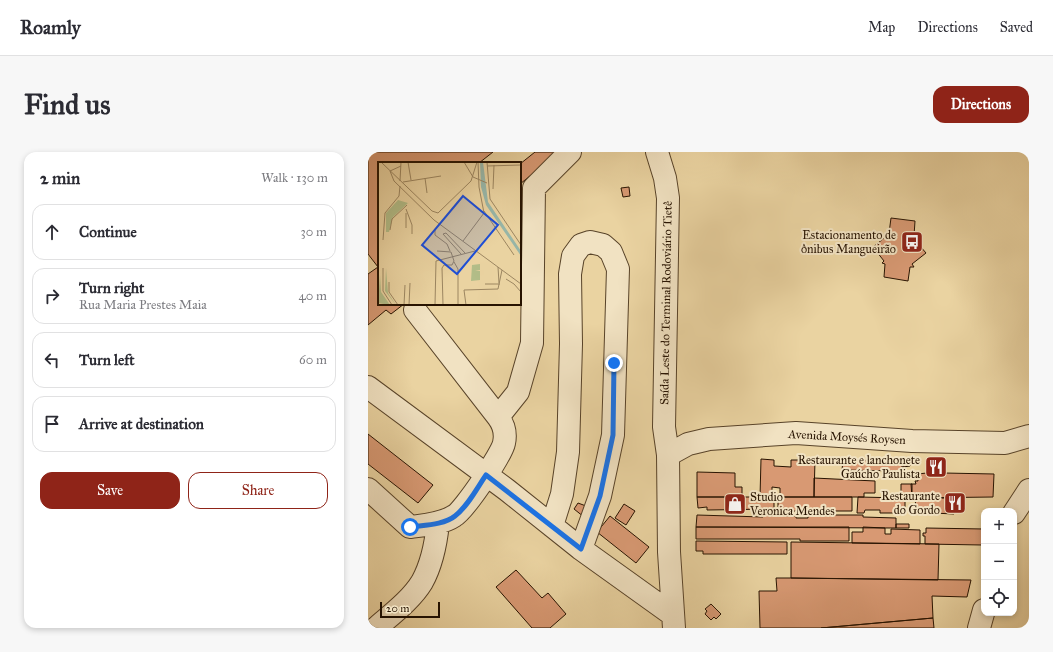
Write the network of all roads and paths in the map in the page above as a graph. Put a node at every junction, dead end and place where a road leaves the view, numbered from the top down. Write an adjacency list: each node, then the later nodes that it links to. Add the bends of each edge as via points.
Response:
1 (570, 152): 5 (street, via 534,188 532,344 518,392)
2 (656, 152): 7 (street, Saída Leste do Terminal Rodoviário Tietê, via 665,178 668,198 664,381 664,427)
3 (415, 310): 5 (street)
4 (368, 387): 8 (street)
5 (498, 417): 8 (street, via 505,433 504,444)
6 (1029, 436): 7 (street, Avenida Moysés Roysen, via 1005,443 912,441 796,432 709,439 688,444)
7 (668, 455): 16 (street, Saída Leste do Terminal Rodoviário Tietê, via 669,552)
8 (486, 475): 12 (street, via 466,505 455,516); 13 (street)
9 (368, 489): 12 (street, via 410,527)
10 (1029, 490): 11 (street)
11 (1017, 508)
12 (438, 523): 17 (street, via 435,547 422,582 406,602)
13 (552, 526): 14 (street); 14 (street, via 562,494 568,452 570,274 573,256 581,245 590,242 603,245 611,252 618,269 613,435 600,496)
14 (581, 549): 16 (street)
15 (982, 616): 18 (street)
16 (674, 621)
17 (376, 628)
18 (979, 628)

